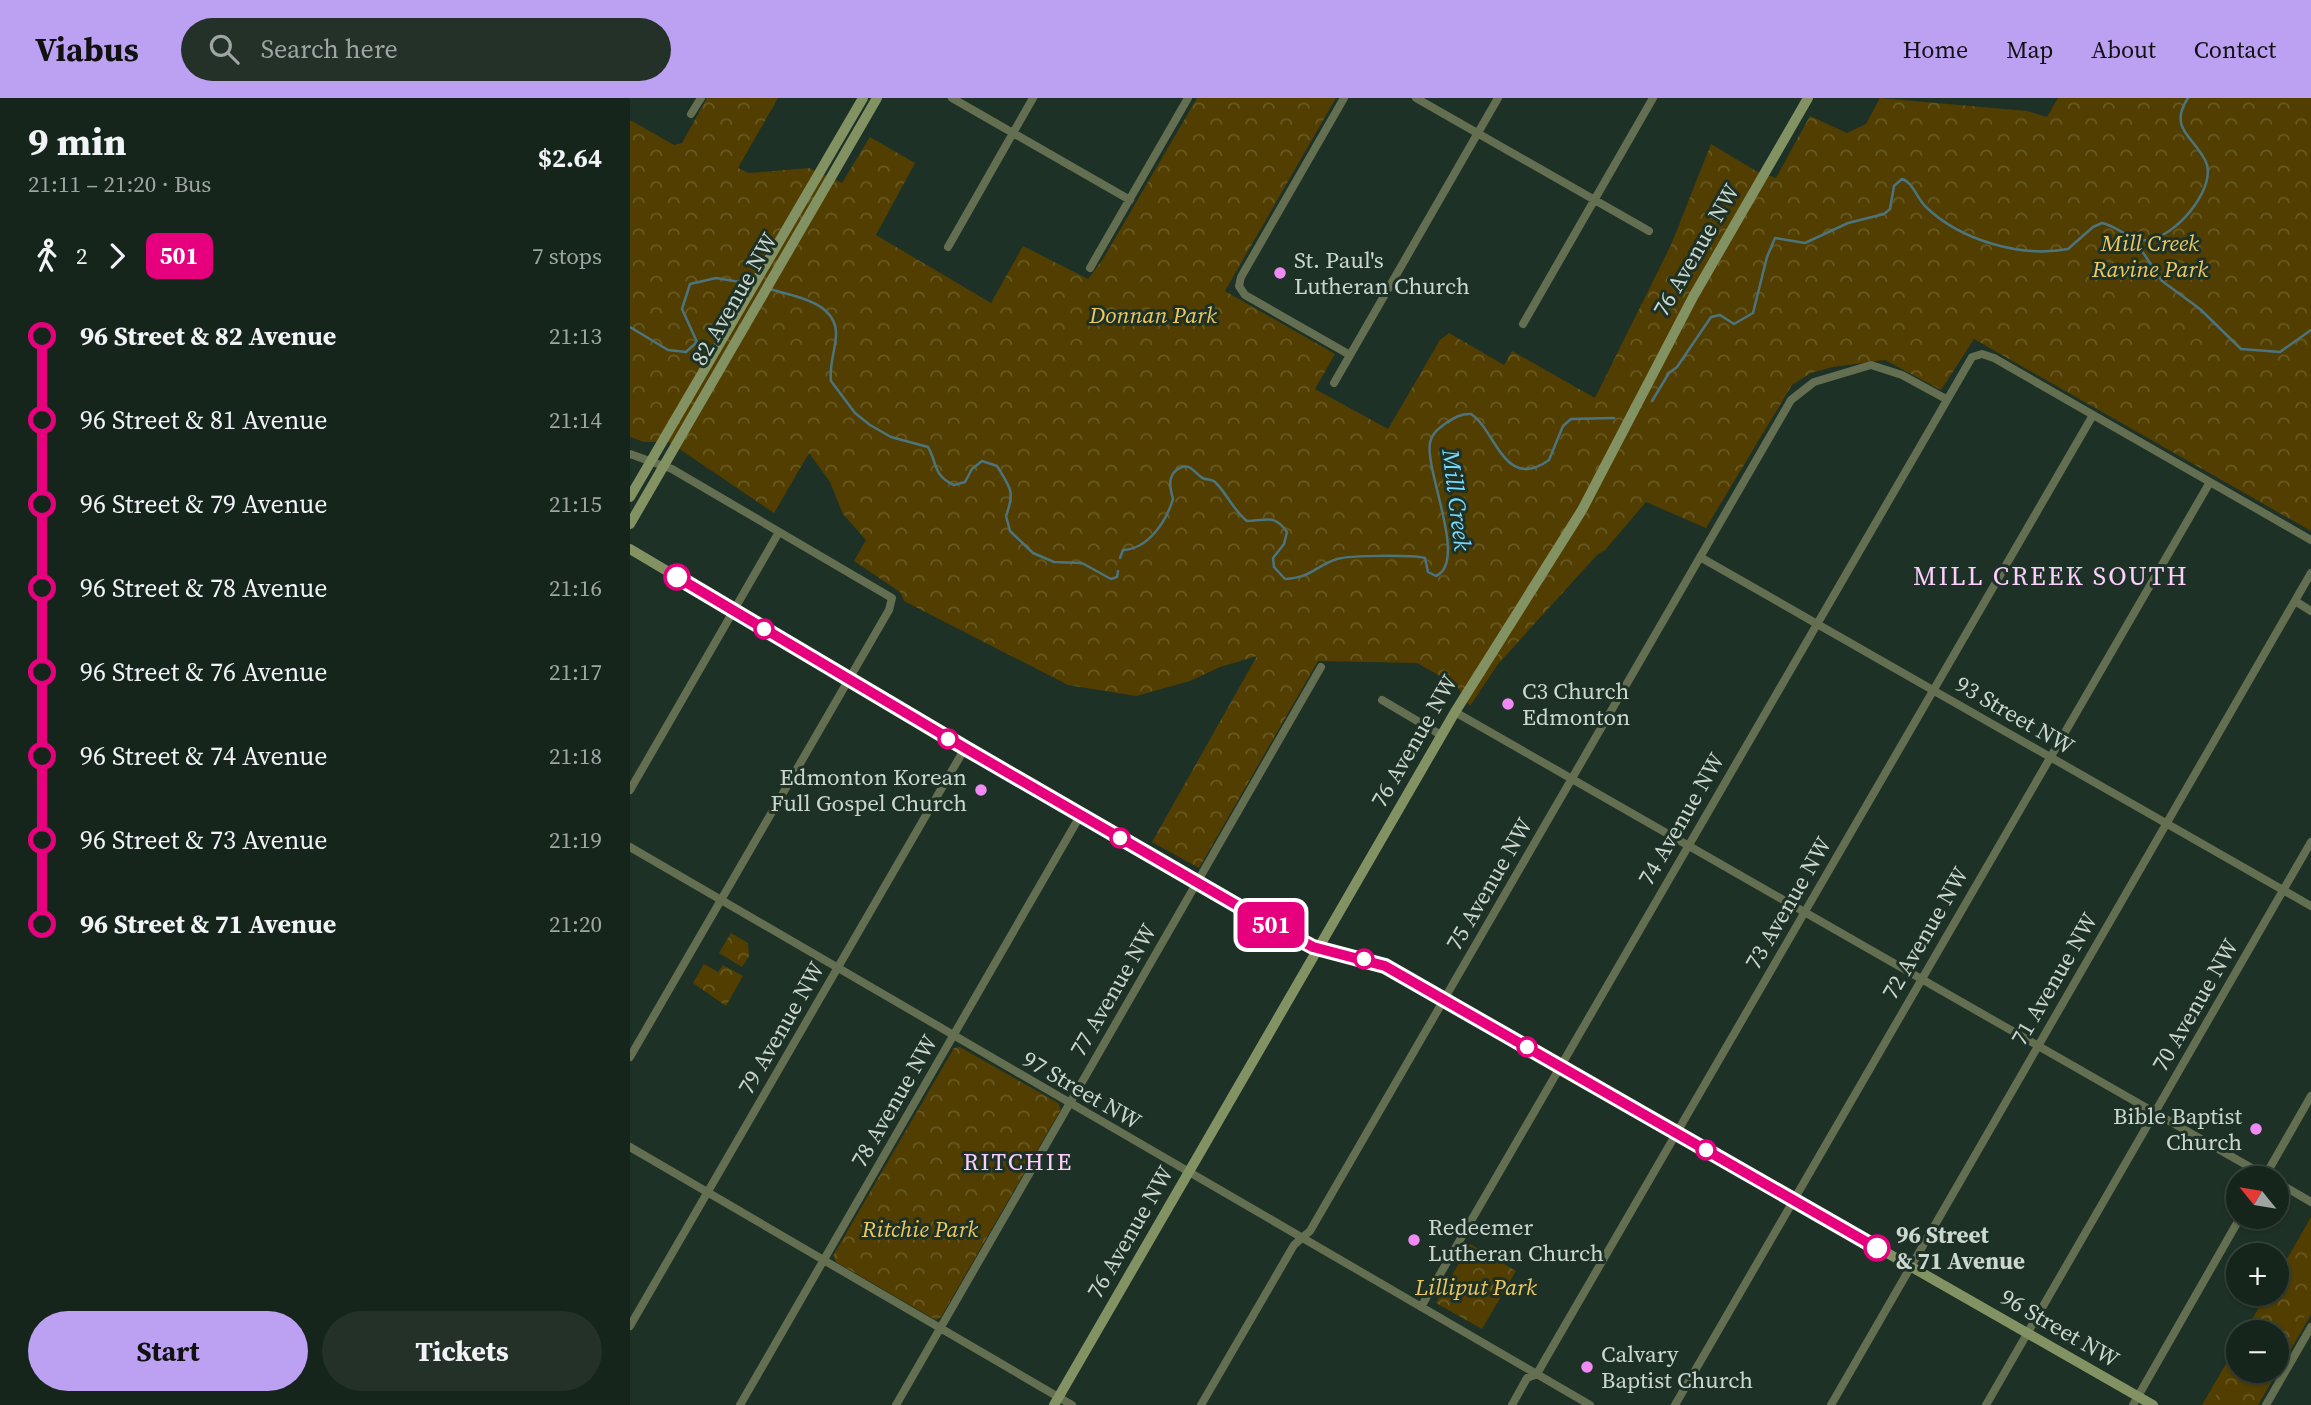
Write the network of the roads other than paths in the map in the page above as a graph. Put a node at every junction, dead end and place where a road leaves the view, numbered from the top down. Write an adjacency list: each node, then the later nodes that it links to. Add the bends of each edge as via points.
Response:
1 (701, 98): 12 (street)
2 (863, 98): 15 (street, 82 Avenue NW)
3 (877, 98): 15 (street, 82 Avenue NW)
4 (952, 98): 13 (street)
5 (1033, 98): 13 (street)
6 (1188, 98): 16 (street)
7 (1344, 98): 22 (street, via 1239,286 1245,295)
8 (1416, 98): 14 (street)
9 (1498, 98): 14 (street)
10 (1653, 98): 17 (street)
11 (1808, 98): 46 (street, 76 Avenue NW, via 1687,308 1582,510)
12 (691, 114)
13 (1013, 133): 16 (street); 19 (street)
14 (1478, 133): 17 (street); 22 (street)
15 (828, 168): 26 (street, 82 Avenue NW)
16 (1130, 200): 20 (street)
17 (1594, 200): 18 (street); 21 (street)
18 (1649, 231)
19 (948, 247)
20 (1090, 268)
21 (1522, 324)
22 (1350, 355): 23 (street)
23 (1334, 383)
24 (1946, 399): 25 (street, 74 Avenue NW, via 1967,364 1978,355 1994,358); 36 (street, 75 Avenue NW, via 1876,366 1811,383 1787,406); 41 (street, 74 Avenue NW)
25 (2093, 415): 30 (street); 44 (street, 73 Avenue NW)
26 (679, 426): 28 (street, 82 Avenue NW); 29 (street, 82 Avenue NW)
27 (630, 454): 28 (street)
28 (650, 462): 29 (street); 31 (street, 82 Avenue NW)
29 (662, 466): 32 (street, 82 Avenue NW); 33 (street)
30 (2210, 481): 34 (street); 49 (street, 72 Avenue NW)
31 (630, 497)
32 (630, 524)
33 (779, 532): 39 (street); 43 (street, via 892,598)
34 (2311, 540)
35 (630, 549): 39 (street, 96 Street NW)
36 (1700, 557): 41 (street, 93 Street NW); 50 (street, 75 Avenue NW)
37 (2311, 573): 38 (street, 71 Avenue NW)
38 (2295, 601): 40 (street); 53 (street, 71 Avenue NW)
39 (734, 611): 43 (street, 96 Street NW); 51 (street)
40 (2311, 611)
41 (1817, 623): 44 (street, 93 Street NW); 55 (street, 74 Avenue NW)
42 (1321, 667): 57 (street, 77 Avenue NW)
43 (849, 679): 48 (street, 96 Street NW); 59 (street)
44 (1933, 690): 49 (street, 93 Street NW); 61 (street, 73 Avenue NW)
45 (1382, 700): 47 (street)
46 (1455, 712): 47 (street, 76 Avenue NW); 50 (street)
47 (1441, 735): 62 (street, 76 Avenue NW)
48 (965, 748): 52 (street, 96 Street NW); 63 (street, 79 Avenue NW)
49 (2050, 757): 53 (street, 93 Street NW); 64 (street, 72 Avenue NW)
50 (1572, 779): 55 (street); 65 (street, 75 Avenue NW)
51 (630, 790)
52 (1080, 816): 57 (street, 96 Street NW); 66 (street, 78 Avenue NW)
53 (2166, 824): 58 (street, 93 Street NW); 67 (street, 71 Avenue NW)
54 (2311, 842): 58 (street, 70 Avenue NW)
55 (1688, 845): 61 (street); 69 (street, 74 Avenue NW)
56 (630, 847): 59 (street, 97 Street NW)
57 (1196, 882): 62 (street, 96 Street NW); 71 (street, 77 Avenue NW)
58 (2283, 890): 60 (street, 93 Street NW); 72 (street, 70 Avenue NW)
59 (720, 900): 63 (street, 97 Street NW); 68 (street)
60 (2311, 906)
61 (1805, 912): 64 (street); 73 (street, 73 Avenue NW)
62 (1318, 949): 65 (street, 96 Street NW, via 1376,962); 77 (street, 76 Avenue NW)
63 (837, 969): 66 (street, 97 Street NW); 79 (street, 79 Avenue NW)
64 (1921, 979): 67 (street); 80 (street, 72 Avenue NW)
65 (1444, 1000): 69 (street, 96 Street NW); 83 (street, 75 Avenue NW, via 1310,1231)
66 (954, 1037): 71 (street, 97 Street NW); 84 (street, 78 Avenue NW)
67 (2039, 1046): 72 (street); 85 (street, 71 Avenue NW)
68 (630, 1057)
69 (1560, 1067): 73 (street, 96 Street NW); 86 (street, 74 Avenue NW)
70 (2311, 1097): 76 (street)
71 (1070, 1104): 77 (street, 97 Street NW); 89 (street, 77 Avenue NW)
72 (2155, 1112): 75 (street); 90 (street, 70 Avenue NW)
73 (1678, 1133): 80 (street, 96 Street NW); 91 (street, 73 Avenue NW)
74 (630, 1147): 79 (street)
75 (2247, 1166)
76 (2272, 1166)
77 (1189, 1173): 83 (street, 97 Street NW); 92 (street, 76 Avenue NW)
78 (2289, 1189): 81 (street)
79 (708, 1192): 84 (street); 87 (street, 79 Avenue NW)
80 (1794, 1200): 85 (street, 96 Street NW); 100 (street, 72 Avenue NW)
81 (2311, 1202)
82 (2234, 1229): 93 (street)
83 (1301, 1238): 86 (street, 97 Street NW); 97 (street, 75 Avenue NW)
84 (823, 1260): 89 (street); 94 (street, 78 Avenue NW)
85 (1911, 1267): 90 (street, 96 Street NW); 101 (street, 71 Avenue NW)
86 (1421, 1307): 91 (street, 97 Street NW)
87 (630, 1326)
88 (2311, 1327): 104 (street)
89 (940, 1329): 92 (street); 95 (street, 77 Avenue NW)
90 (2027, 1334): 93 (street, 96 Street NW); 102 (street, 70 Avenue NW)
91 (1537, 1374): 98 (street, 73 Avenue NW, via 1527,1378); 99 (street, 97 Street NW)
92 (1057, 1401): 96 (street)
93 (2135, 1401): 103 (street, 96 Street NW)
94 (740, 1405)
95 (896, 1405)
96 (1072, 1405)
97 (1201, 1405)
98 (1511, 1405)
99 (1590, 1405)
100 (1675, 1405)
101 (1831, 1405)
102 (1986, 1405)
103 (2153, 1405)
104 (2266, 1405)

